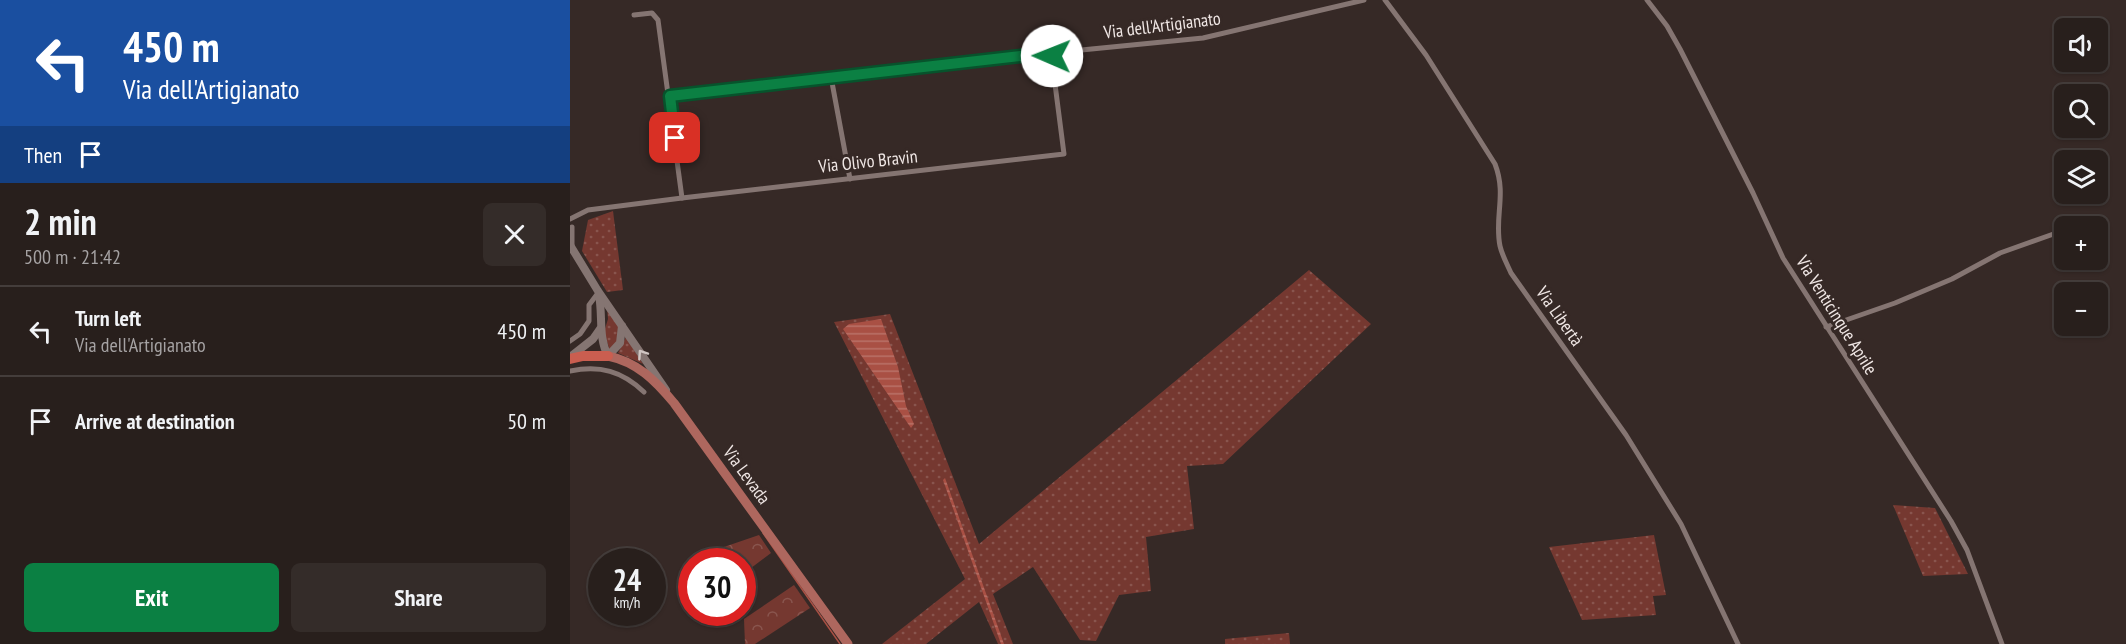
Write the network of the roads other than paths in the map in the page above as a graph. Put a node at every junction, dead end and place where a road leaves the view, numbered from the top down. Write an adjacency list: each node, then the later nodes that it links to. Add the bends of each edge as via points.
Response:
1 (1364, 0): 5 (street, Via dell'Artigianato, via 1203,38)
2 (1385, 0): 25 (street, Via Libertà, via 1426,55 1495,164 1501,184 1500,249 1511,273 1626,435 1681,524)
3 (1647, 0): 17 (street, Via Venticinque Aprile, via 1680,49 1783,258)
4 (634, 15): 7 (street, via 657,16)
5 (1051, 53): 6 (street, Via dell'Artigianato); 8 (street, Via Olivo Bravin, via 1064,154)
6 (831, 76): 7 (street, Via dell'Artigianato); 8 (street)
7 (670, 96): 9 (street)
8 (850, 178): 9 (street, Via Olivo Bravin)
9 (682, 198): 10 (street, Via Olivo Bravin, via 588,210)
10 (572, 218): 11 (street)
11 (571, 228): 13 (street)
12 (2054, 234): 17 (street, via 2000,253 1895,303)
13 (571, 248): 14 (main road, Via Levada)
14 (598, 291): 15 (main road, Via Levada); 16 (main road, Via Levada); 18 (street, via 589,305 589,321)
15 (622, 325): 19 (main road, via 620,343); 23 (main road, Via Levada, one-way to 15)
16 (602, 326): 19 (main road, Via Levada, via 601,341); 20 (main road)
17 (1826, 327): 26 (street, Via Venticinque Aprile, via 1951,521)
18 (570, 341)
19 (608, 356): 20 (highway); 23 (main road, via 641,369)
20 (570, 358)
21 (570, 371): 22 (street, via 591,368 620,373)
22 (644, 392)
23 (674, 403): 24 (main road, Via Levada)
24 (848, 644)
25 (1738, 644)
26 (2002, 644)

